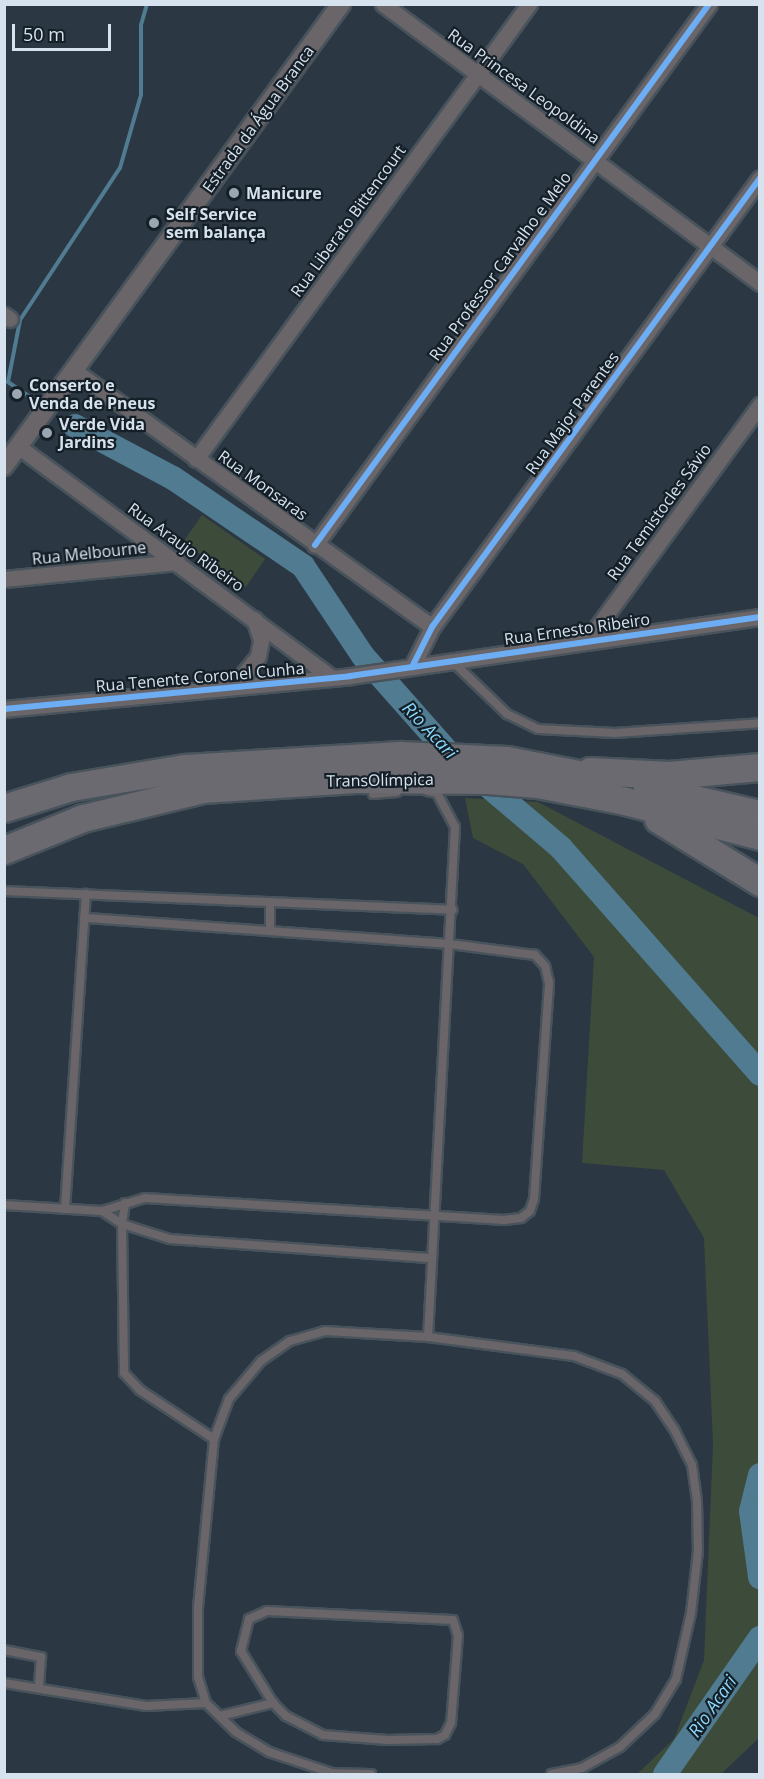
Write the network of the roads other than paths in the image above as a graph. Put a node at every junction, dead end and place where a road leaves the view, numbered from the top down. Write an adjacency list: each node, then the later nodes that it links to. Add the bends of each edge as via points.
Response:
1 (341, 4): 10 (street, Estrada da Água Branca)
2 (382, 4): 5 (street, Rua Princesa Leopoldina)
3 (529, 4): 5 (street, Rua Liberato Bittencourt)
4 (710, 4): 6 (street, Rua Professor Carvalho e Melo)
5 (478, 75): 6 (street, Rua Princesa Leopoldina); 13 (street, Rua Liberato Bittencourt)
6 (594, 160): 8 (street, Rua Princesa Leopoldina); 15 (street, Rua Professor Carvalho e Melo)
7 (759, 178): 8 (street, Rua Major Parentes)
8 (709, 247): 9 (street, Rua Princesa Leopoldina); 20 (street, Rua Major Parentes)
9 (759, 283)
10 (75, 371): 12 (street, Estrada da Água Branca); 13 (street, Rua Monsaras)
11 (758, 409): 21 (street, Rua Temistocles Sávio)
12 (19, 447): 14 (street, Estrada da Água Branca); 16 (street, Rua Araujo Ribeiro)
13 (196, 459): 15 (street, Rua Monsaras)
14 (4, 466)
15 (315, 545): 20 (street, Rua Monsaras)
16 (177, 562): 17 (street, Rua Melbourne); 19 (street, Rua Araujo Ribeiro)
17 (4, 579)
18 (759, 616): 21 (street, Rua Ernesto Ribeiro)
19 (254, 619): 24 (street, Rua Araujo Ribeiro); 25 (street, via 261,640 258,656)
20 (432, 627): 23 (street, Rua Major Parentes)
21 (587, 641): 22 (street, Rua Ernesto Ribeiro)
22 (450, 660): 23 (street, Rua Ernesto Ribeiro); 27 (lane, via 507,714 538,729 615,733)
23 (405, 668): 24 (street, Rua Tenente Coronel Cunha)
24 (332, 678): 25 (street, Rua Tenente Coronel Cunha)
25 (234, 686): 26 (street, Rua Tenente Coronel Cunha)
26 (4, 709)
27 (759, 723)
28 (550, 766): 29 (highway, via 669,776); 33 (highway, TransOlímpica, via 472,757 400,755 174,770 70,787); 34 (highway, TransOlímpica)
29 (759, 767)
30 (419, 786): 31 (lane); 32 (highway, TransOlímpica, via 488,780); 36 (highway, TransOlímpica, via 202,789 105,812); 41 (lane, via 437,793 455,827)
31 (374, 794)
32 (626, 801): 35 (highway, TransOlímpica); 37 (highway)
33 (4, 808)
34 (759, 814)
35 (759, 836)
36 (4, 850)
37 (759, 882)
38 (4, 891): 39 (lane)
39 (86, 894): 40 (lane); 42 (lane)
40 (270, 902): 41 (lane); 43 (lane)
41 (453, 910): 44 (lane)
42 (84, 918): 43 (lane); 47 (lane)
43 (270, 931): 44 (lane)
44 (450, 944): 49 (lane); 49 (lane, via 535,955 545,966 549,983 530,1210 521,1218 504,1220)
45 (125, 1203): 48 (lane); 49 (lane, via 146,1198 176,1199); 50 (lane)
46 (4, 1205): 47 (lane)
47 (65, 1209): 48 (lane)
48 (102, 1211): 50 (lane)
49 (433, 1216): 51 (lane)
50 (122, 1224): 51 (lane, via 170,1239); 53 (lane, via 124,1373 140,1390)
51 (431, 1258): 52 (lane)
52 (428, 1337): 53 (lane, via 325,1331 290,1341 261,1361 229,1398); 61 (lane, via 574,1356 622,1374 655,1401 692,1465 698,1501 698,1551 691,1613 676,1679 655,1714 620,1747 582,1768)
53 (214, 1438): 58 (lane, via 198,1608 198,1677)
54 (4, 1650): 56 (lane, via 41,1657)
55 (4, 1683): 56 (lane)
56 (39, 1688): 58 (lane, via 146,1706)
57 (273, 1702): 57 (lane, via 301,1726 323,1735 437,1739 451,1724 456,1626 444,1618 267,1611 249,1619 242,1651); 59 (lane)
58 (206, 1703): 59 (lane)
59 (220, 1716): 60 (lane, via 236,1732 296,1764 332,1773)
60 (371, 1774)
61 (552, 1774)

